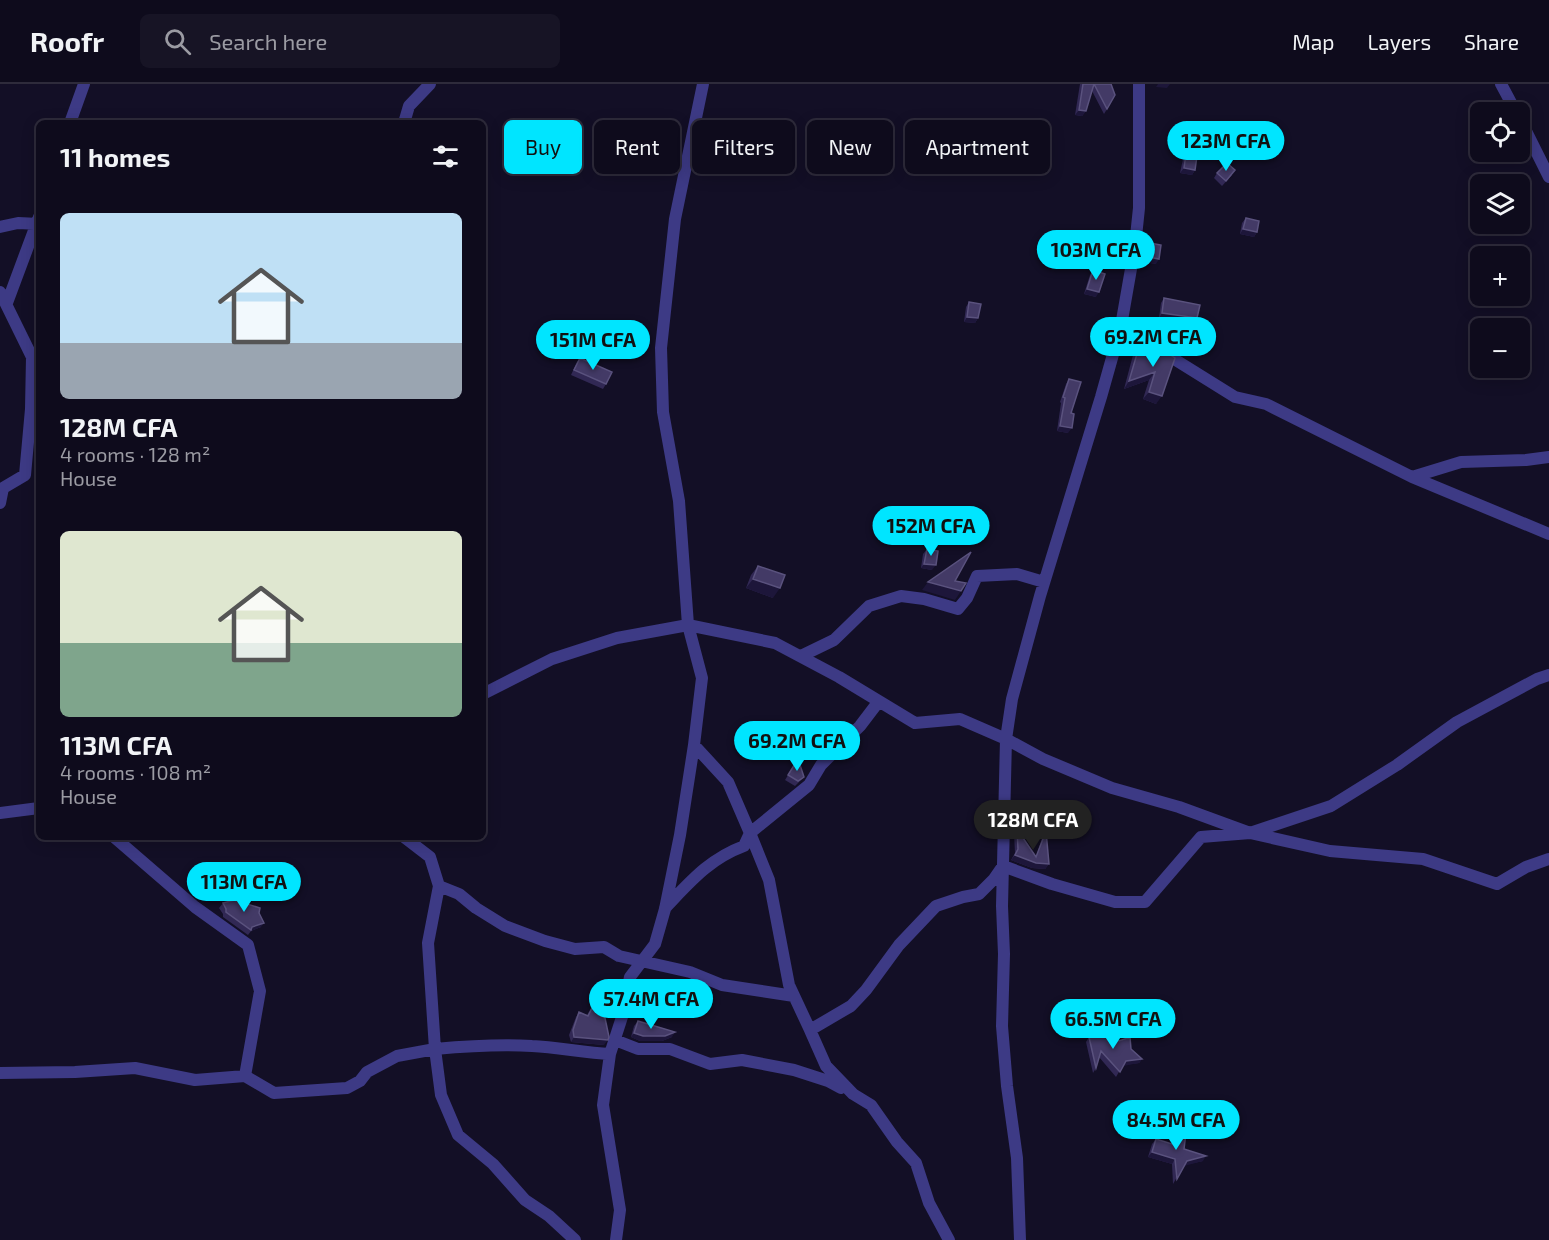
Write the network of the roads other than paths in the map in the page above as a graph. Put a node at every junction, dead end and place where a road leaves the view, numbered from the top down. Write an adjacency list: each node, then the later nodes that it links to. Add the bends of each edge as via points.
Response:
1 (84, 84): 7 (street)
2 (430, 84): 8 (street, via 410,106)
3 (703, 84): 22 (street, via 675,219 661,348 663,412 679,501)
4 (1139, 84): 16 (street, via 1139,208)
5 (1501, 84): 6 (street)
6 (1511, 102)
7 (71, 120)
8 (405, 120)
9 (1530, 139): 10 (street)
10 (1549, 177)
11 (36, 222): 12 (street)
12 (0, 227)
13 (36, 227): 15 (street)
14 (0, 292): 15 (street)
15 (7, 303): 19 (street, via 32,357 31,409 25,475 3,488)
16 (1121, 326): 18 (street, via 1235,397 1266,404); 21 (street)
17 (1549, 457): 18 (street, via 1461,462)
18 (1412, 477): 20 (street)
19 (0, 503)
20 (1549, 534)
21 (1044, 582): 23 (street, via 1017,574 977,576 968,598 958,609 901,596 869,606 834,640); 27 (street, via 1017,679)
22 (688, 625): 23 (street, via 775,643); 25 (street, via 617,638 552,659); 28 (street, via 702,678)
23 (801, 656): 26 (street)
24 (1549, 675): 32 (street, via 1456,722 1331,806)
25 (486, 692)
26 (879, 701): 27 (street, via 915,723 960,719); 31 (street, via 821,765 809,785)
27 (1006, 739): 32 (street, via 1112,788); 36 (street)
28 (694, 745): 31 (street, via 728,782); 38 (street)
29 (36, 808): 30 (street)
30 (0, 813)
31 (750, 833): 38 (street, via 744,846 696,874); 40 (street, via 769,880)
32 (1250, 833): 35 (street, via 1330,851 1423,859 1497,884); 36 (street, via 1201,837 1145,902 1115,902)
33 (117, 840): 46 (street, via 195,907 248,945 260,992)
34 (408, 840): 37 (street, via 430,857)
35 (1549, 859)
36 (1003, 866): 41 (street, via 979,894 936,906 851,1005); 51 (street, via 1002,1026 1017,1158)
37 (439, 886): 39 (street, via 459,894 505,926 545,941 575,949 604,947 619,956); 43 (street, via 428,943)
38 (665, 909): 39 (street, via 655,944)
39 (643, 961): 40 (street, via 690,972 722,985); 42 (street, via 630,977)
40 (794, 996): 41 (street)
41 (810, 1030): 47 (street, via 826,1066)
42 (615, 1040): 44 (street); 47 (street, via 638,1048 670,1049 710,1064 742,1060 794,1070)
43 (435, 1049): 44 (street, via 534,1046); 46 (street, via 397,1056 367,1072 360,1082 347,1089 274,1093); 48 (street, via 441,1095 458,1135 494,1164 525,1200)
44 (610, 1054): 49 (street, via 603,1105 620,1210)
45 (0, 1072): 46 (street, via 135,1068 195,1080)
46 (245, 1076)
47 (853, 1094): 50 (street, via 871,1105 916,1163 929,1203)
48 (575, 1240)
49 (616, 1240)
50 (949, 1240)
51 (1020, 1240)

